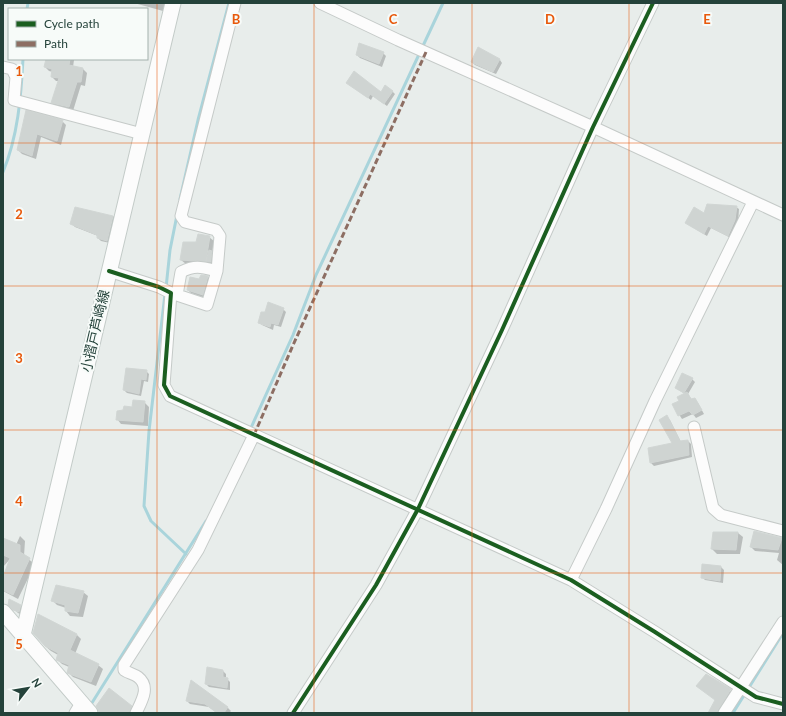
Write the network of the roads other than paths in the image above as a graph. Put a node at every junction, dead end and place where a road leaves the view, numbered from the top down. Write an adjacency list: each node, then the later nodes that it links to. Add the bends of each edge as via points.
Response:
1 (173, 3): 7 (main road, 小摺戸芦崎線)
2 (235, 3): 11 (street, via 181,216 184,222 216,230 220,236)
3 (320, 3): 6 (street)
4 (653, 3): 6 (street)
5 (3, 67): 7 (street, via 12,69 16,77 14,100)
6 (593, 127): 8 (street); 15 (street)
7 (142, 134): 10 (main road, 小摺戸芦崎線)
8 (753, 202): 9 (street); 17 (street, via 654,401)
9 (783, 215)
10 (109, 271): 12 (street); 20 (main road, 小摺戸芦崎線)
11 (216, 271): 12 (street, via 191,267 181,272); 12 (street, via 207,305)
12 (174, 294): 14 (street, via 164,385 170,396)
13 (694, 427): 16 (street, via 713,508 721,515)
14 (254, 434): 15 (street); 24 (street, via 198,550 124,665 124,670 139,678 144,686 145,693)
15 (418, 509): 17 (street); 25 (street, via 376,585)
16 (783, 531)
17 (571, 580): 21 (street)
18 (3, 612): 20 (main road)
19 (783, 622): 21 (street)
20 (23, 635): 23 (main road)
21 (741, 688): 22 (street, via 756,697); 26 (street)
22 (783, 704)
23 (82, 710)
24 (136, 713)
25 (293, 713)
26 (724, 713)

